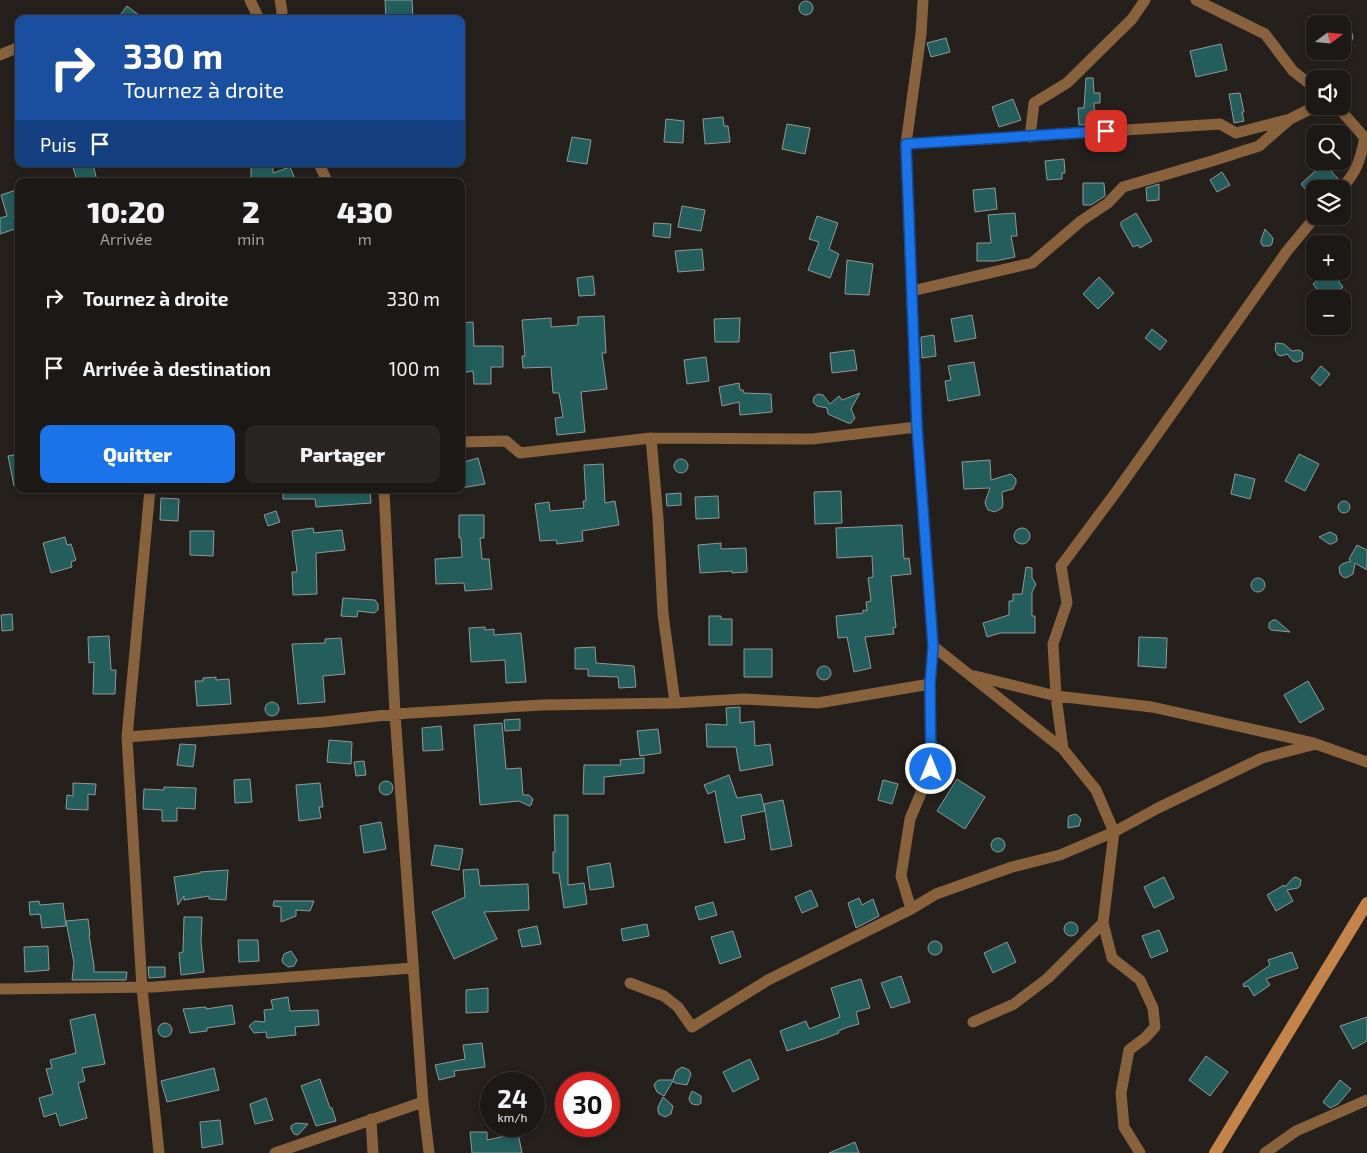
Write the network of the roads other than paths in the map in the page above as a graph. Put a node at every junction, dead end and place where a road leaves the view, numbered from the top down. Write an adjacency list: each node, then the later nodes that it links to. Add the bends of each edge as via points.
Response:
1 (250, 0): 6 (street)
2 (280, 0): 7 (street)
3 (922, 0): 16 (street, via 921,34)
4 (1145, 0): 14 (street, via 1132,20 1067,83 1034,103)
5 (1196, 0): 10 (street, via 1265,34 1293,72)
6 (257, 15)
7 (282, 15)
8 (15, 49): 9 (street)
9 (0, 55)
10 (1306, 81)
11 (1306, 111): 13 (street)
12 (1345, 115): 15 (street)
13 (1290, 119): 14 (street, via 1236,133 1220,124); 20 (street, via 1259,146 1123,187 1108,203 1081,221 1032,263)
14 (1030, 137): 16 (street)
15 (1365, 138): 17 (street); 18 (street, via 1359,163)
16 (906, 144): 20 (street)
17 (1367, 151)
18 (1350, 180)
19 (1309, 225): 29 (street, via 1061,566 1067,603 1053,644)
20 (912, 291): 21 (street)
21 (917, 427): 22 (street, via 812,439); 26 (street)
22 (651, 438): 23 (street, via 520,454 506,441); 30 (street, via 663,614)
23 (465, 442)
24 (150, 493): 32 (street)
25 (384, 493): 31 (street)
26 (933, 646): 27 (street); 28 (street)
27 (971, 675): 29 (street); 34 (street)
28 (930, 684): 30 (street, via 818,703 744,699); 38 (street, via 931,769 910,819 901,876)
29 (1056, 696): 33 (street, via 1152,707); 34 (street)
30 (676, 703): 31 (street, via 542,705)
31 (395, 714): 32 (street); 40 (street)
32 (126, 737): 42 (street)
33 (1316, 744): 35 (street); 36 (street, via 1262,758)
34 (1063, 749): 36 (street, via 1096,790)
35 (1367, 762)
36 (1114, 832): 38 (street, via 1060,855 1012,867 936,894); 39 (street)
37 (1367, 903): 53 (street)
38 (911, 909): 41 (street, via 768,980 692,1027 678,1007 664,996)
39 (1103, 923): 44 (street, via 1048,978 1014,1004); 52 (street, via 1112,958 1140,980 1153,1008 1155,1027 1129,1050 1121,1093 1124,1127)
40 (413, 968): 42 (street); 46 (street)
41 (630, 983)
42 (142, 988): 43 (street); 48 (street)
43 (0, 989)
44 (973, 1022)
45 (1367, 1100): 54 (street, via 1296,1131)
46 (423, 1102): 47 (street); 51 (street)
47 (372, 1119): 49 (street); 50 (street)
48 (159, 1153)
49 (275, 1153)
50 (373, 1153)
51 (429, 1153)
52 (1140, 1153)
53 (1215, 1153)
54 (1265, 1153)

